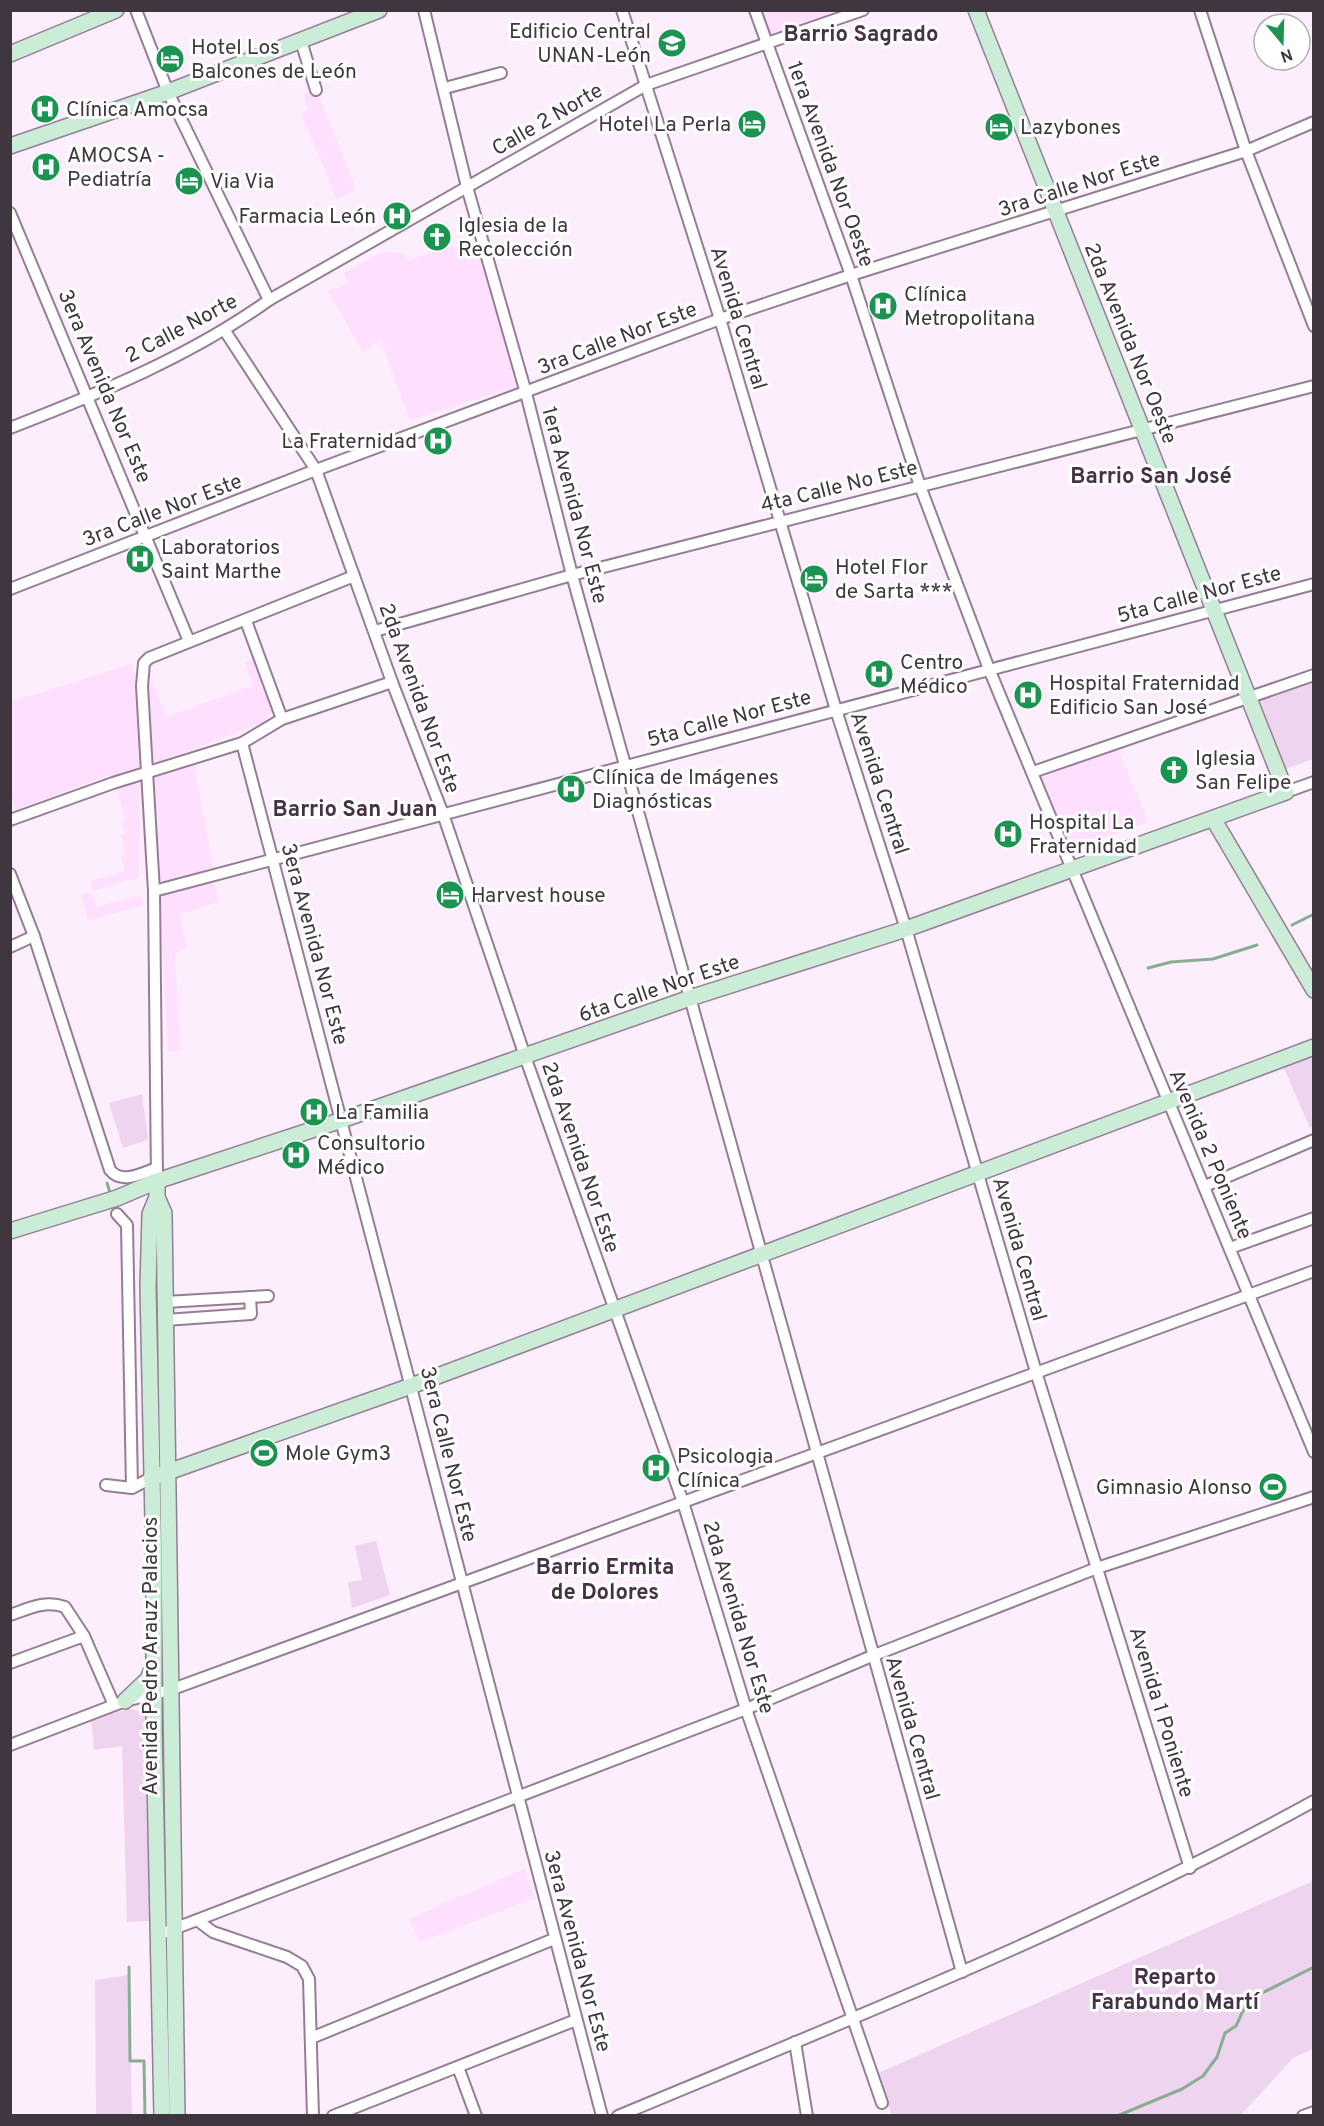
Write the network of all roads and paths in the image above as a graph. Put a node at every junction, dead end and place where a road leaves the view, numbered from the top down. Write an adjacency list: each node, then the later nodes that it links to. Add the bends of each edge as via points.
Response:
1 (116, 10): 12 (street)
2 (136, 10): 17 (street)
3 (379, 10): 10 (street)
4 (424, 10): 15 (street, 1era Avenida Nor Este)
5 (622, 10): 14 (street, Avenida Central)
6 (754, 10): 11 (street, 1era Avenida Nor Oeste)
7 (863, 10): 11 (street, Calle 2 Norte)
8 (976, 10): 23 (street, 2da Avenida Nor Oeste)
9 (1200, 10): 20 (street)
10 (301, 41): 16 (street); 17 (street)
11 (766, 44): 14 (street, Calle 2 Norte); 24 (street, 1era Avenida Nor Oeste)
12 (10, 54)
13 (501, 73): 15 (street)
14 (646, 85): 21 (street, Calle 2 Norte); 26 (street, Avenida Central)
15 (445, 88): 21 (street, 1era Avenida Nor Este)
16 (316, 90)
17 (168, 92): 19 (street); 25 (street)
18 (1314, 122): 20 (street, 3ra Calle Nor Este)
19 (10, 146)
20 (1246, 151): 23 (street, 3ra Calle Nor Este); 27 (street)
21 (467, 187): 25 (street, Calle 2 Norte); 30 (street, 1era Avenida Nor Este)
22 (10, 213): 31 (street, 3era Avenida Nor Este)
23 (1056, 213): 24 (street, 3ra Calle Nor Este); 33 (street, 2da Avenida Nor Oeste)
24 (851, 275): 26 (street, 3ra Calle Nor Este); 35 (street, 1era Avenida Nor Oeste)
25 (269, 300): 28 (street, 2 Calle Norte)
26 (720, 319): 30 (street, 3ra Calle Nor Este); 36 (street, Avenida Central)
27 (1314, 326)
28 (225, 332): 31 (street, 2 Calle Norte); 34 (street, 2da Avenida Nor Este)
29 (1314, 386): 33 (street, 4ta Calle No Este)
30 (526, 393): 34 (street, 3ra Calle Nor Este); 38 (street, 1era Avenida Nor Este)
31 (88, 398): 32 (street, 2 Calle Norte); 37 (street, 3era Avenida Nor Este)
32 (10, 428)
33 (1142, 428): 35 (street, 4ta Calle No Este); 42 (street, 2da Avenida Nor Oeste)
34 (316, 470): 37 (street, 3ra Calle Nor Este); 39 (street, 2da Avenida Nor Este)
35 (920, 486): 36 (street, 4ta Calle No Este); 46 (street, 1era Avenida Nor Oeste)
36 (780, 521): 38 (street, 4ta Calle No Este); 50 (street, Avenida Central)
37 (147, 537): 41 (street, 3ra Calle Nor Este); 45 (street, 3era Avenida Nor Este)
38 (572, 574): 44 (street, 4ta Calle No Este); 53 (street, 1era Avenida Nor Este)
39 (354, 576): 43 (street); 44 (street, 2da Avenida Nor Este)
40 (1314, 584): 42 (street, 5ta Calle Nor Este)
41 (10, 589)
42 (1216, 611): 46 (street, 5ta Calle Nor Este); 49 (street, 2da Avenida Nor Oeste)
43 (246, 621): 45 (street); 51 (street)
44 (375, 631): 48 (street, 2da Avenida Nor Este)
45 (189, 641): 54 (street, via 144,663)
46 (989, 669): 50 (street, 5ta Calle Nor Este); 55 (street, 1era Avenida Nor Oeste)
47 (1314, 675): 49 (street)
48 (392, 682): 51 (street); 58 (street, 2da Avenida Nor Este)
49 (1249, 697): 55 (street); 57 (street, 2da Avenida Nor Oeste)
50 (837, 710): 53 (street, 5ta Calle Nor Este); 65 (street, Avenida Central)
51 (282, 719): 52 (street)
52 (242, 743): 54 (street); 61 (street, 3era Avenida Nor Este)
53 (626, 765): 58 (street, 5ta Calle Nor Este); 69 (street, Avenida Central)
54 (148, 772): 59 (street); 64 (street)
55 (1033, 772): 62 (street, 1era Avenida Nor Oeste)
56 (1314, 782): 57 (street)
57 (1286, 792): 60 (street, 6ta Calle Nor Este)
58 (443, 814): 61 (street, 5ta Calle Nor Este); 71 (street, 2da Avenida Nor Este)
59 (10, 820)
60 (1214, 820): 62 (street, 6ta Calle Nor Este); 68 (street)
61 (272, 860): 64 (street, 5ta Calle Nor Este); 73 (street, 3era Avenida Nor Este)
62 (1075, 870): 65 (street, 6ta Calle Nor Este); 72 (street, Avenida 2 Poniente)
63 (10, 874): 66 (street)
64 (154, 891): 76 (street)
65 (906, 929): 69 (street, 6ta Calle Nor Este); 75 (street, Avenida Central)
66 (34, 936): 67 (street); 76 (street, via 110,1170 127,1178)
67 (10, 947)
68 (1314, 990)
69 (690, 998): 71 (street, 6ta Calle Nor Este); 84 (street, Avenida Central)
70 (1314, 1047): 72 (street)
71 (525, 1057): 73 (street, 6ta Calle Nor Este); 91 (street, 2da Avenida Nor Este)
72 (1168, 1101): 75 (street); 77 (street, Avenida 2 Poniente)
73 (342, 1120): 76 (street, 6ta Calle Nor Este); 96 (street, 3era Calle Nor Este)
74 (1314, 1140): 77 (street)
75 (978, 1173): 84 (street); 95 (street, Avenida Central)
76 (157, 1174): 78 (street, Avenida Pedro Arauz Palacios); 79 (street, 6ta Calle Nor Este)
77 (1204, 1186): 83 (street, Avenida 2 Poniente)
78 (157, 1197): 79 (street, 6ta Calle Nor Este); 86 (street, Avenida Pedro Arauz Palacios, via 150,1214); 87 (street, Avenida Pedro Arauz Palacios, via 164,1213)
79 (117, 1198): 82 (street, 6ta Calle Nor Este)
80 (117, 1214): 102 (street, via 127,1225)
81 (1314, 1218): 83 (street)
82 (10, 1231)
83 (1230, 1248): 88 (street, Avenida 2 Poniente)
84 (761, 1254): 91 (street); 98 (street, Avenida Central)
85 (1314, 1271): 88 (street)
86 (148, 1287): 87 (street); 93 (street, Avenida Pedro Arauz Palacios)
87 (165, 1295): 90 (street); 92 (street, Avenida Pedro Arauz Palacios)
88 (1248, 1295): 95 (street); 97 (street, Avenida 2 Poniente)
89 (268, 1296): 90 (street)
90 (250, 1297): 92 (street, via 251,1314)
91 (615, 1310): 96 (street); 104 (street, 2da Avenida Nor Este)
92 (165, 1320): 94 (street, Avenida Pedro Arauz Palacios)
93 (149, 1369): 94 (street); 100 (street, Avenida Pedro Arauz Palacios)
94 (166, 1370): 99 (street, Avenida Pedro Arauz Palacios)
95 (1036, 1372): 98 (street); 105 (street, Avenida Central)
96 (411, 1386): 99 (street); 108 (street, 3era Calle Nor Este)
97 (1314, 1452)
98 (816, 1453): 104 (street); 111 (street, Avenida Central)
99 (169, 1472): 100 (street); 107 (street, Avenida Pedro Arauz Palacios)
100 (151, 1478): 102 (street); 106 (street, Avenida Pedro Arauz Palacios)
101 (106, 1485): 102 (street)
102 (132, 1488)
103 (1314, 1497): 105 (street)
104 (683, 1502): 108 (street); 117 (street, 2da Avenida Nor Este)
105 (1097, 1568): 111 (street); 122 (street, Avenida 1 Poniente)
106 (154, 1569): 107 (street); 113 (street, Avenida Pedro Arauz Palacios)
107 (170, 1570): 114 (street, Avenida Pedro Arauz Palacios)
108 (462, 1583): 114 (street); 120 (street, 3era Calle Nor Este)
109 (10, 1615): 110 (street, via 43,1604 56,1604 66,1607)
110 (84, 1636): 112 (street); 116 (street)
111 (872, 1656): 117 (street); 127 (street, Avenida Central)
112 (10, 1663)
113 (153, 1667): 115 (street, Avenida Pedro Arauz Palacios); 116 (street, via 148,1679)
114 (170, 1690): 115 (street); 124 (street, Avenida Pedro Arauz Palacios)
115 (153, 1693): 116 (street); 118 (street, Avenida Pedro Arauz Palacios)
116 (120, 1703): 118 (street, via 143,1707); 119 (street)
117 (746, 1708): 120 (street); 128 (street, 2da Avenida Nor Este)
118 (154, 1730): 125 (street, Avenida Pedro Arauz Palacios)
119 (10, 1745)
120 (517, 1797): 123 (street); 126 (street, 3era Avenida Nor Este)
121 (1314, 1802): 122 (street)
122 (1190, 1868): 127 (street)
123 (197, 1920): 124 (street); 130 (street, via 213,1932 287,1957 302,1966 309,1979)
124 (174, 1929): 125 (street); 132 (street, Avenida Pedro Arauz Palacios)
125 (158, 1935): 132 (street, Avenida Pedro Arauz Palacios)
126 (554, 1939): 129 (street, 3era Avenida Nor Este); 130 (street)
127 (962, 1972): 128 (street)
128 (853, 2017): 131 (street); 134 (street, 2da Avenida Nor Este)
129 (576, 2020): 133 (street); 141 (street, 3era Avenida Nor Este)
130 (311, 2038): 138 (street)
131 (795, 2042): 142 (street); 143 (street)
132 (168, 2044): 136 (street, Avenida Pedro Arauz Palacios); 137 (street, Avenida Pedro Arauz Palacios)
133 (458, 2067): 139 (street); 140 (street)
134 (882, 2103)
135 (1314, 2112): 144 (street)
136 (162, 2115)
137 (177, 2115)
138 (313, 2115)
139 (333, 2115)
140 (476, 2115)
141 (602, 2115)
142 (618, 2115)
143 (807, 2115)
144 (1303, 2115)

